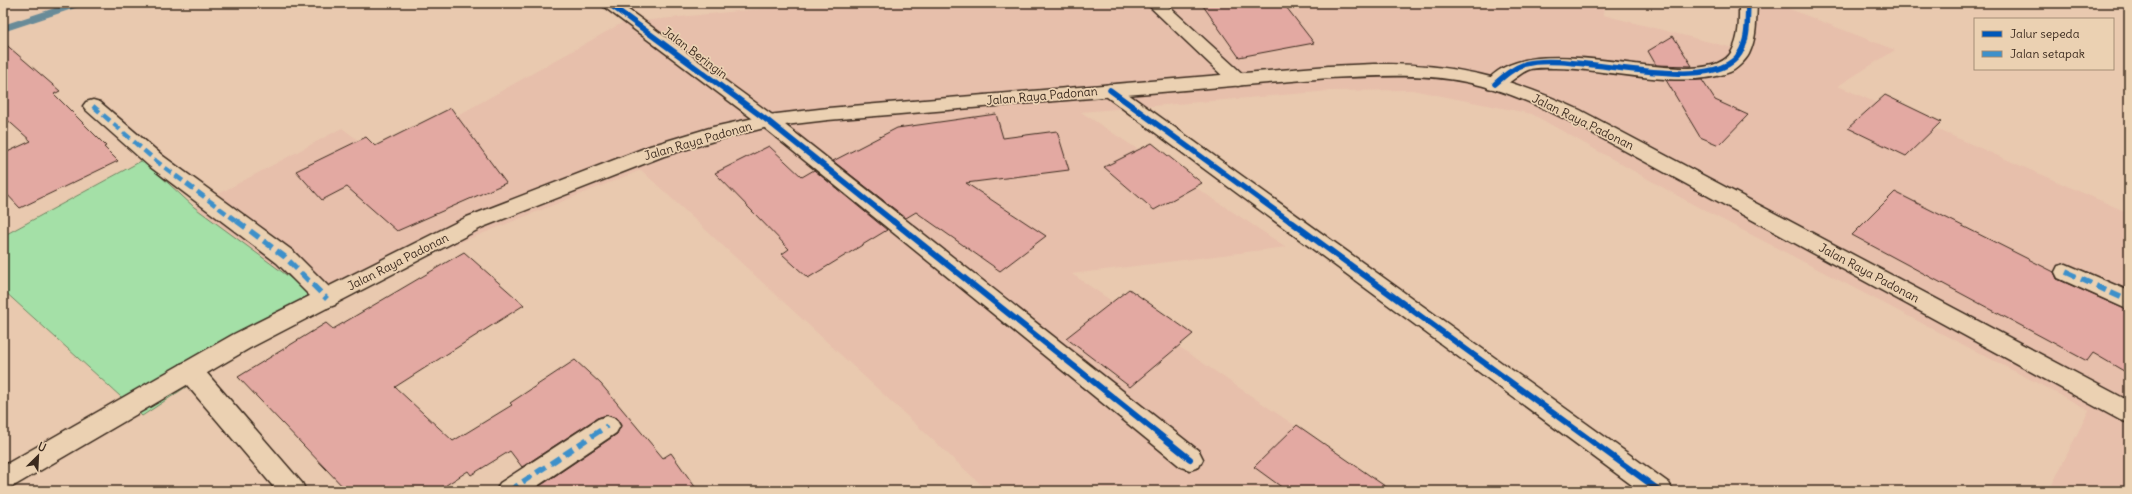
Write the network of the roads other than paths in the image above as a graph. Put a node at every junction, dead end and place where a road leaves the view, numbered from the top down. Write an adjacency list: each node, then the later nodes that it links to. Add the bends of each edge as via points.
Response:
1 (608, 3): 8 (street, Jalan Beringin)
2 (1155, 3): 4 (street)
3 (1748, 3): 5 (street, via 1747,35 1740,54 1725,68 1695,73 1656,72 1555,62 1526,64 1509,72)
4 (1238, 80): 5 (street, Jalan Raya Padonan, via 1396,69 1448,73); 6 (street, Jalan Raya Padonan)
5 (1495, 84): 13 (street, Jalan Raya Padonan, via 1544,101 1590,123)
6 (1110, 90): 8 (street, Jalan Raya Padonan); 19 (street)
7 (93, 106): 10 (street, via 156,161 285,258)
8 (768, 121): 10 (street, Jalan Raya Padonan, via 657,151 536,197 475,222); 15 (street, Jalan Beringin)
9 (2066, 272): 11 (street)
10 (327, 299): 12 (street, Jalan Raya Padonan, via 242,341)
11 (2129, 301)
12 (190, 371): 16 (street, Jalan Raya Padonan); 17 (street)
13 (2129, 413)
14 (607, 426): 18 (street)
15 (1190, 459)
16 (3, 479)
17 (294, 491)
18 (509, 491)
19 (1660, 491)

